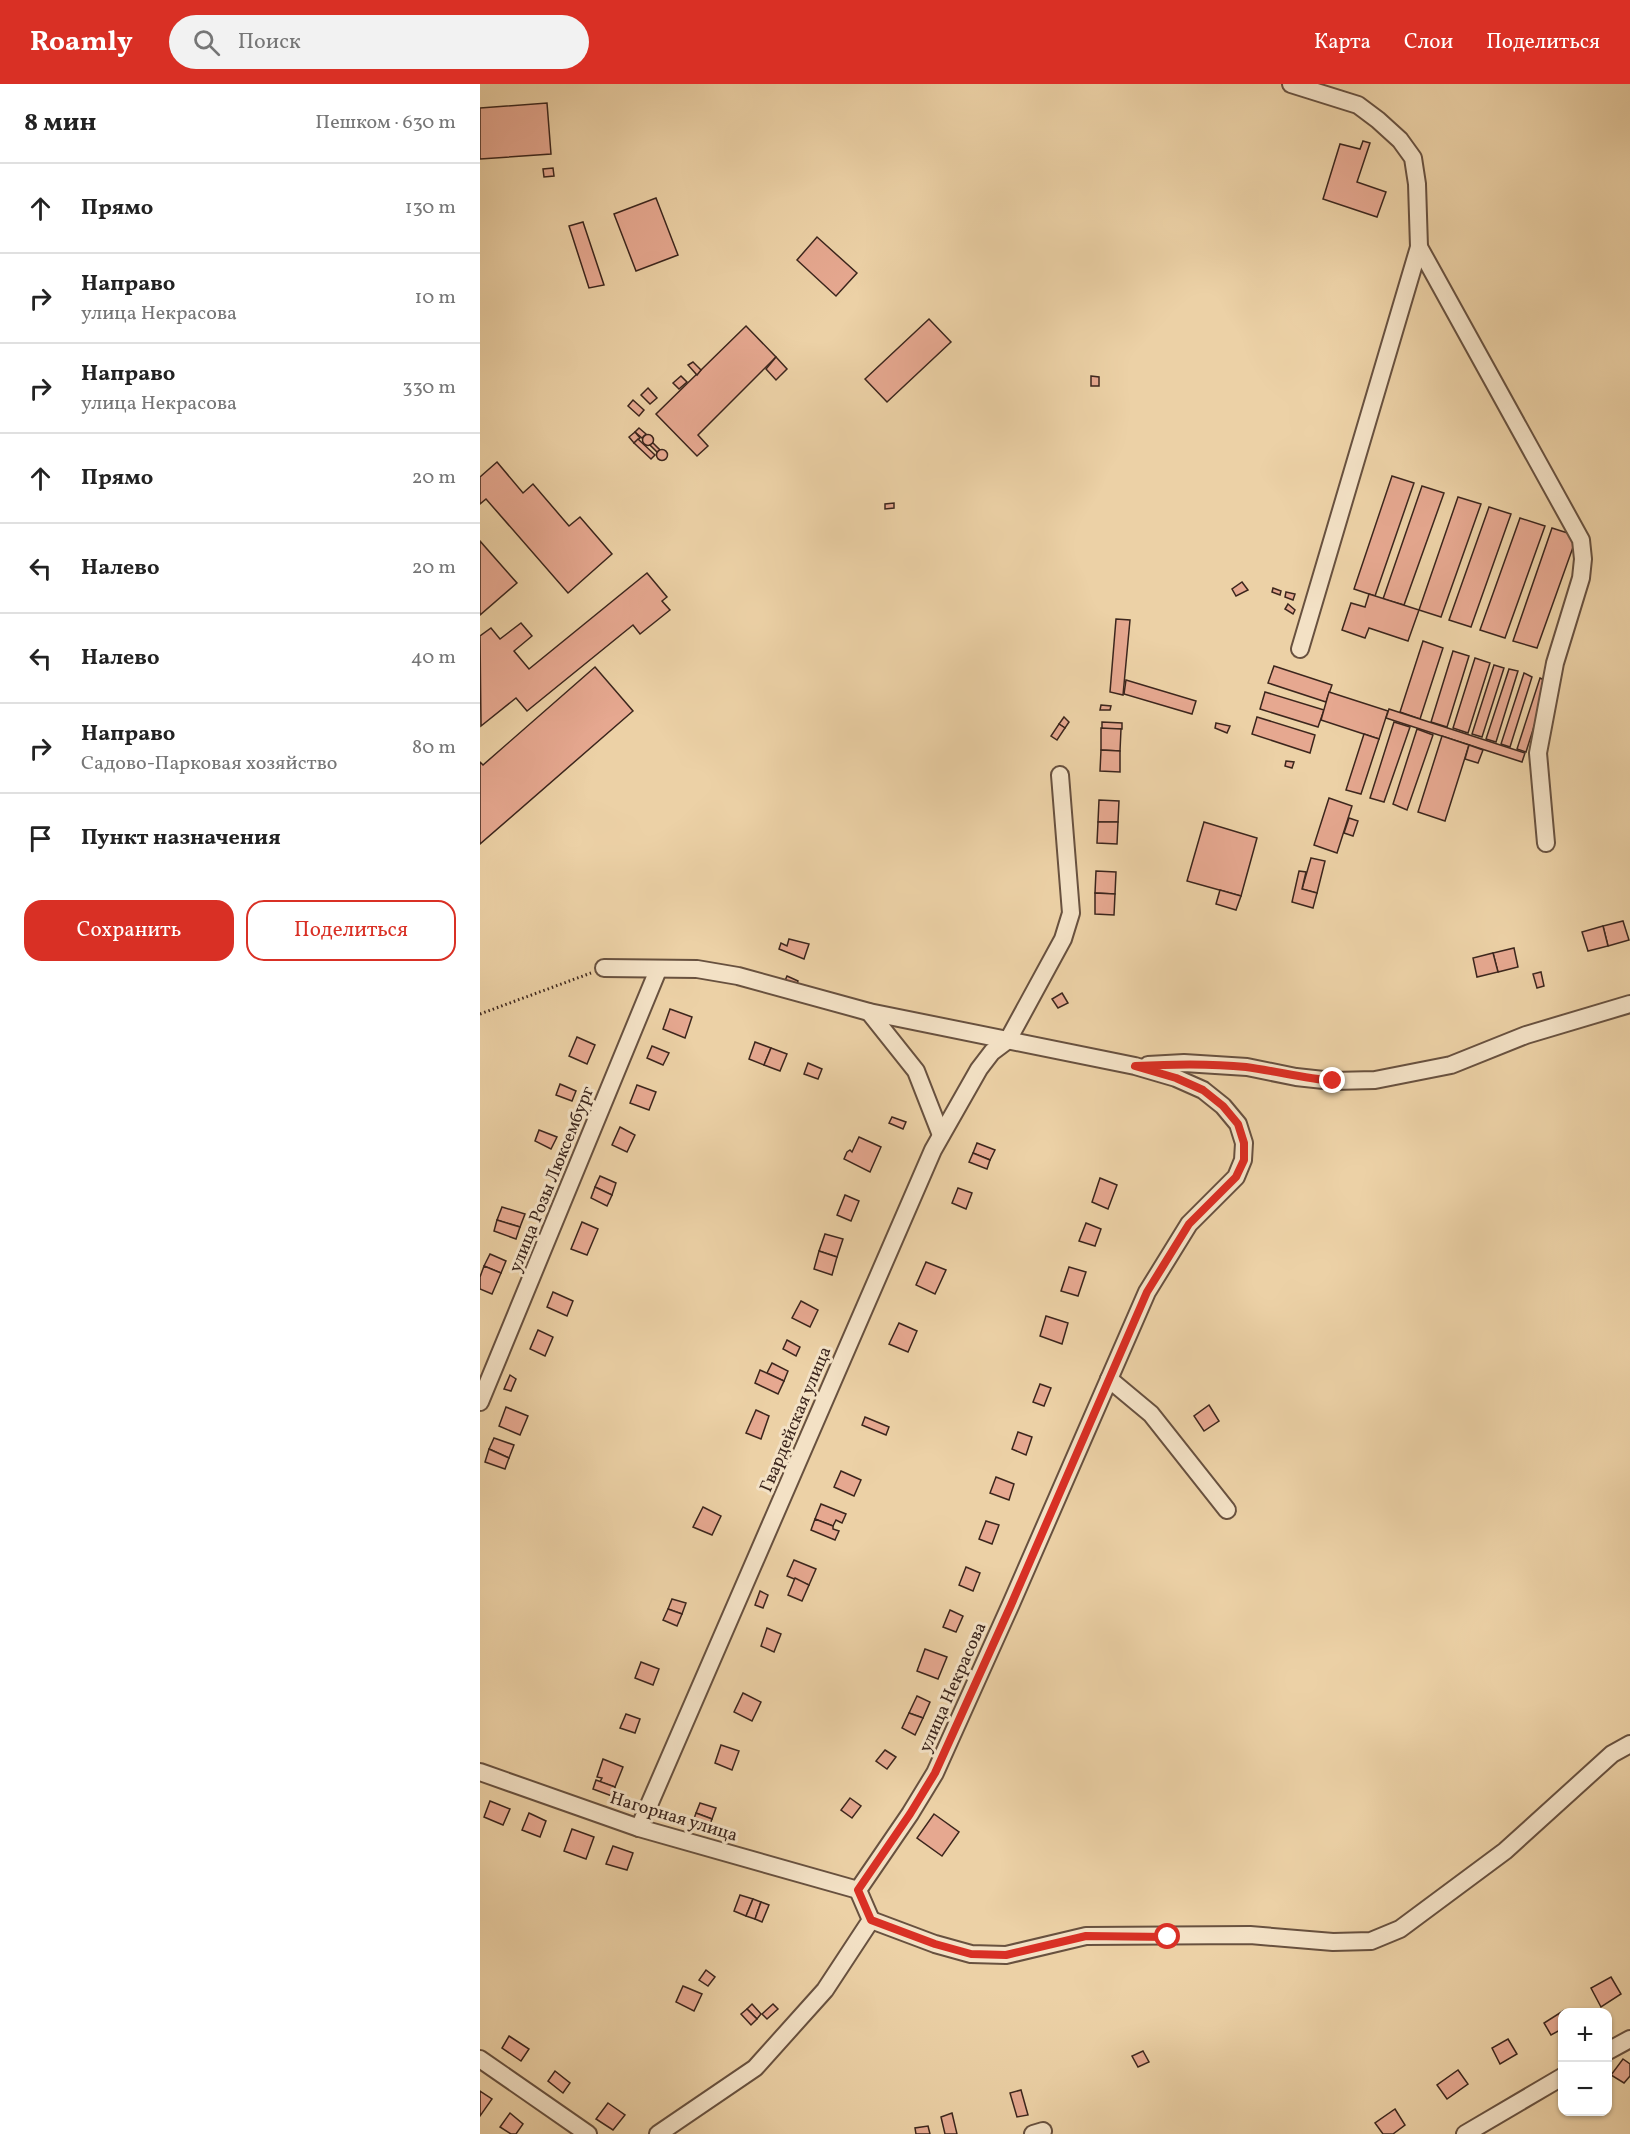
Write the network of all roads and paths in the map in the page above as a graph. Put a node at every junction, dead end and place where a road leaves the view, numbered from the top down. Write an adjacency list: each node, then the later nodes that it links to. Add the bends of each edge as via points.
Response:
1 (1291, 84): 2 (street, via 1358,105 1400,140 1413,158)
2 (1419, 248): 3 (street); 5 (street, via 1581,540 1581,578 1555,663 1538,753)
3 (1300, 649)
4 (1060, 775): 11 (street, Гвардейская улица, via 1071,913 1064,939)
5 (1546, 843)
6 (604, 969): 7 (street); 10 (path)
7 (658, 970): 9 (street, via 696,969 738,976); 15 (street, улица Розы Люксембург)
8 (1630, 1004): 12 (street, via 1526,1035 1451,1065 1375,1080 1333,1081 1247,1067 1184,1063)
9 (869, 1012): 11 (street); 13 (street, via 916,1071)
10 (480, 1014)
11 (1008, 1040): 12 (street); 13 (street, Гвардейская улица, via 979,1069)
12 (1135, 1066): 14 (street, улица Некрасова, via 1203,1090 1223,1106 1238,1124 1244,1160 1236,1177 1189,1224 1162,1265)
13 (941, 1135): 19 (street, Гвардейская улица)
14 (1109, 1379): 16 (street, via 1151,1414); 20 (street, улица Некрасова, via 935,1773)
15 (480, 1402)
16 (1227, 1510)
17 (1630, 1744): 21 (street, via 1612,1754 1506,1851 1400,1929 1371,1941 1250,1935 1086,1936 1006,1955 971,1954)
18 (480, 1772): 19 (street, Нагорная улица)
19 (639, 1828): 20 (street, Нагорная улица)
20 (858, 1890): 21 (street)
21 (871, 1920): 27 (street, via 825,1990 755,2068)
22 (1618, 2046): 23 (street)
23 (1630, 2056)
24 (480, 2059): 26 (street)
25 (1558, 2081): 28 (street)
26 (588, 2134)
27 (658, 2134)
28 (1465, 2134)

